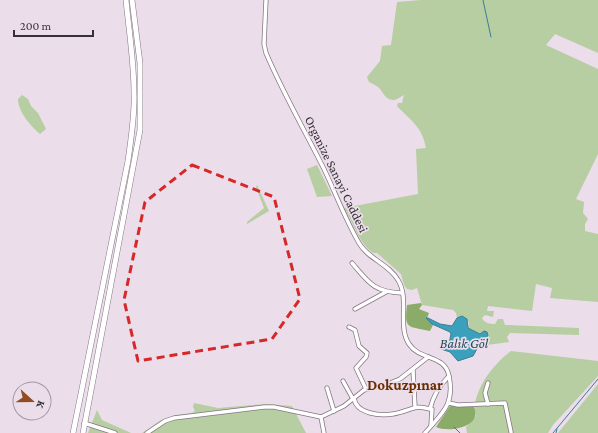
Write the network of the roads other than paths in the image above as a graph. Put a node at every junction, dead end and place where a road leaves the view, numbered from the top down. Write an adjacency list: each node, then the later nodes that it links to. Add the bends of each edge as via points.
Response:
1 (126, 0): 26 (highway, via 133,60 132,129 128,161)
2 (132, 0): 23 (highway, via 140,63 140,130)
3 (266, 0): 6 (street, Organize Sanayi Caddesi, via 264,44 270,63 359,242 364,250 393,274 402,287)
4 (352, 263): 5 (street, via 364,279)
5 (386, 292): 6 (street); 7 (street)
6 (402, 294): 9 (street, Organize Sanayi Caddesi, via 405,336 415,351)
7 (355, 309)
8 (349, 327): 15 (street, via 355,330 359,346 367,354 356,368)
9 (428, 357): 10 (street); 11 (street, Organize Sanayi Caddesi, via 444,364)
10 (413, 370): 15 (street, via 400,379); 19 (street)
11 (449, 376): 17 (street, Organize Sanayi Caddesi, via 452,392); 20 (street, via 440,386)
12 (343, 381): 16 (street)
13 (488, 382): 18 (street, via 484,393)
14 (327, 388): 21 (street)
15 (366, 389): 16 (street)
16 (354, 398): 19 (street, via 356,406 363,411 392,414 409,411); 21 (street)
17 (450, 403): 18 (street); 24 (street)
18 (488, 404): 25 (street, via 506,404 506,417)
19 (415, 407): 20 (street)
20 (430, 409): 24 (street)
21 (334, 412): 22 (street)
22 (321, 417): 29 (street, via 264,407 174,418 164,421); 30 (street)
23 (84, 423): 27 (highway); 28 (street)
24 (431, 426): 31 (street)
25 (511, 432)
26 (73, 433)
27 (82, 433)
28 (115, 433)
29 (147, 433)
30 (324, 433)
31 (425, 433)

